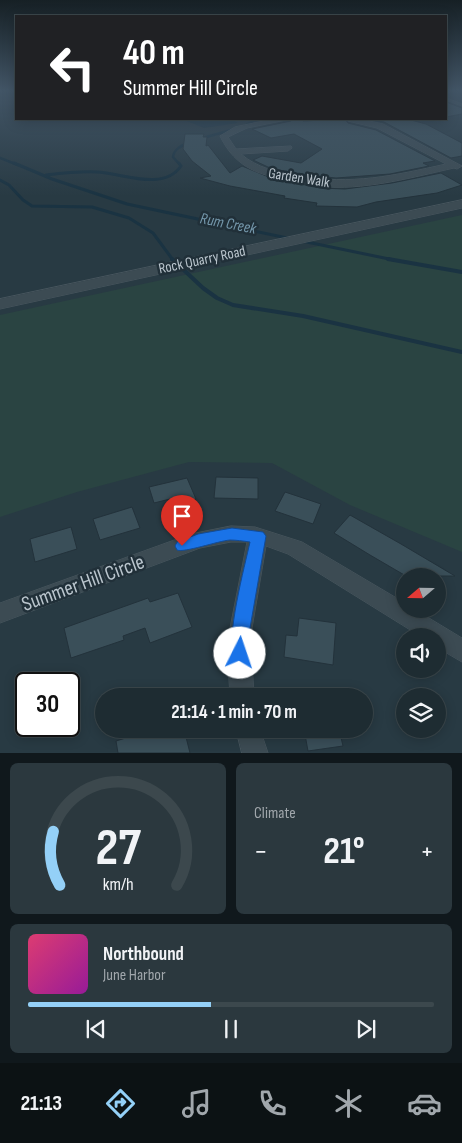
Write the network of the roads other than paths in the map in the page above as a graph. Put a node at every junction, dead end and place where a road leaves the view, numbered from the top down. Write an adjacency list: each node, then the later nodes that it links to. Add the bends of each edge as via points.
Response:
1 (260, 125): 4 (street, via 224,136)
2 (376, 125): 5 (street, Garden Walk)
3 (288, 148): 4 (street)
4 (234, 152): 5 (street, Garden Walk, via 251,168 263,173 334,184)
5 (458, 167)
6 (462, 204): 7 (street, Rock Quarry Road)
7 (0, 304)
8 (258, 536): 9 (street, Summer Hill Circle, via 232,534 198,540); 10 (street, Summer Hill Circle, via 295,548); 11 (street, via 241,628)
9 (0, 613)
10 (462, 651)
11 (242, 688)
12 (251, 738): 13 (street)
13 (255, 753)

